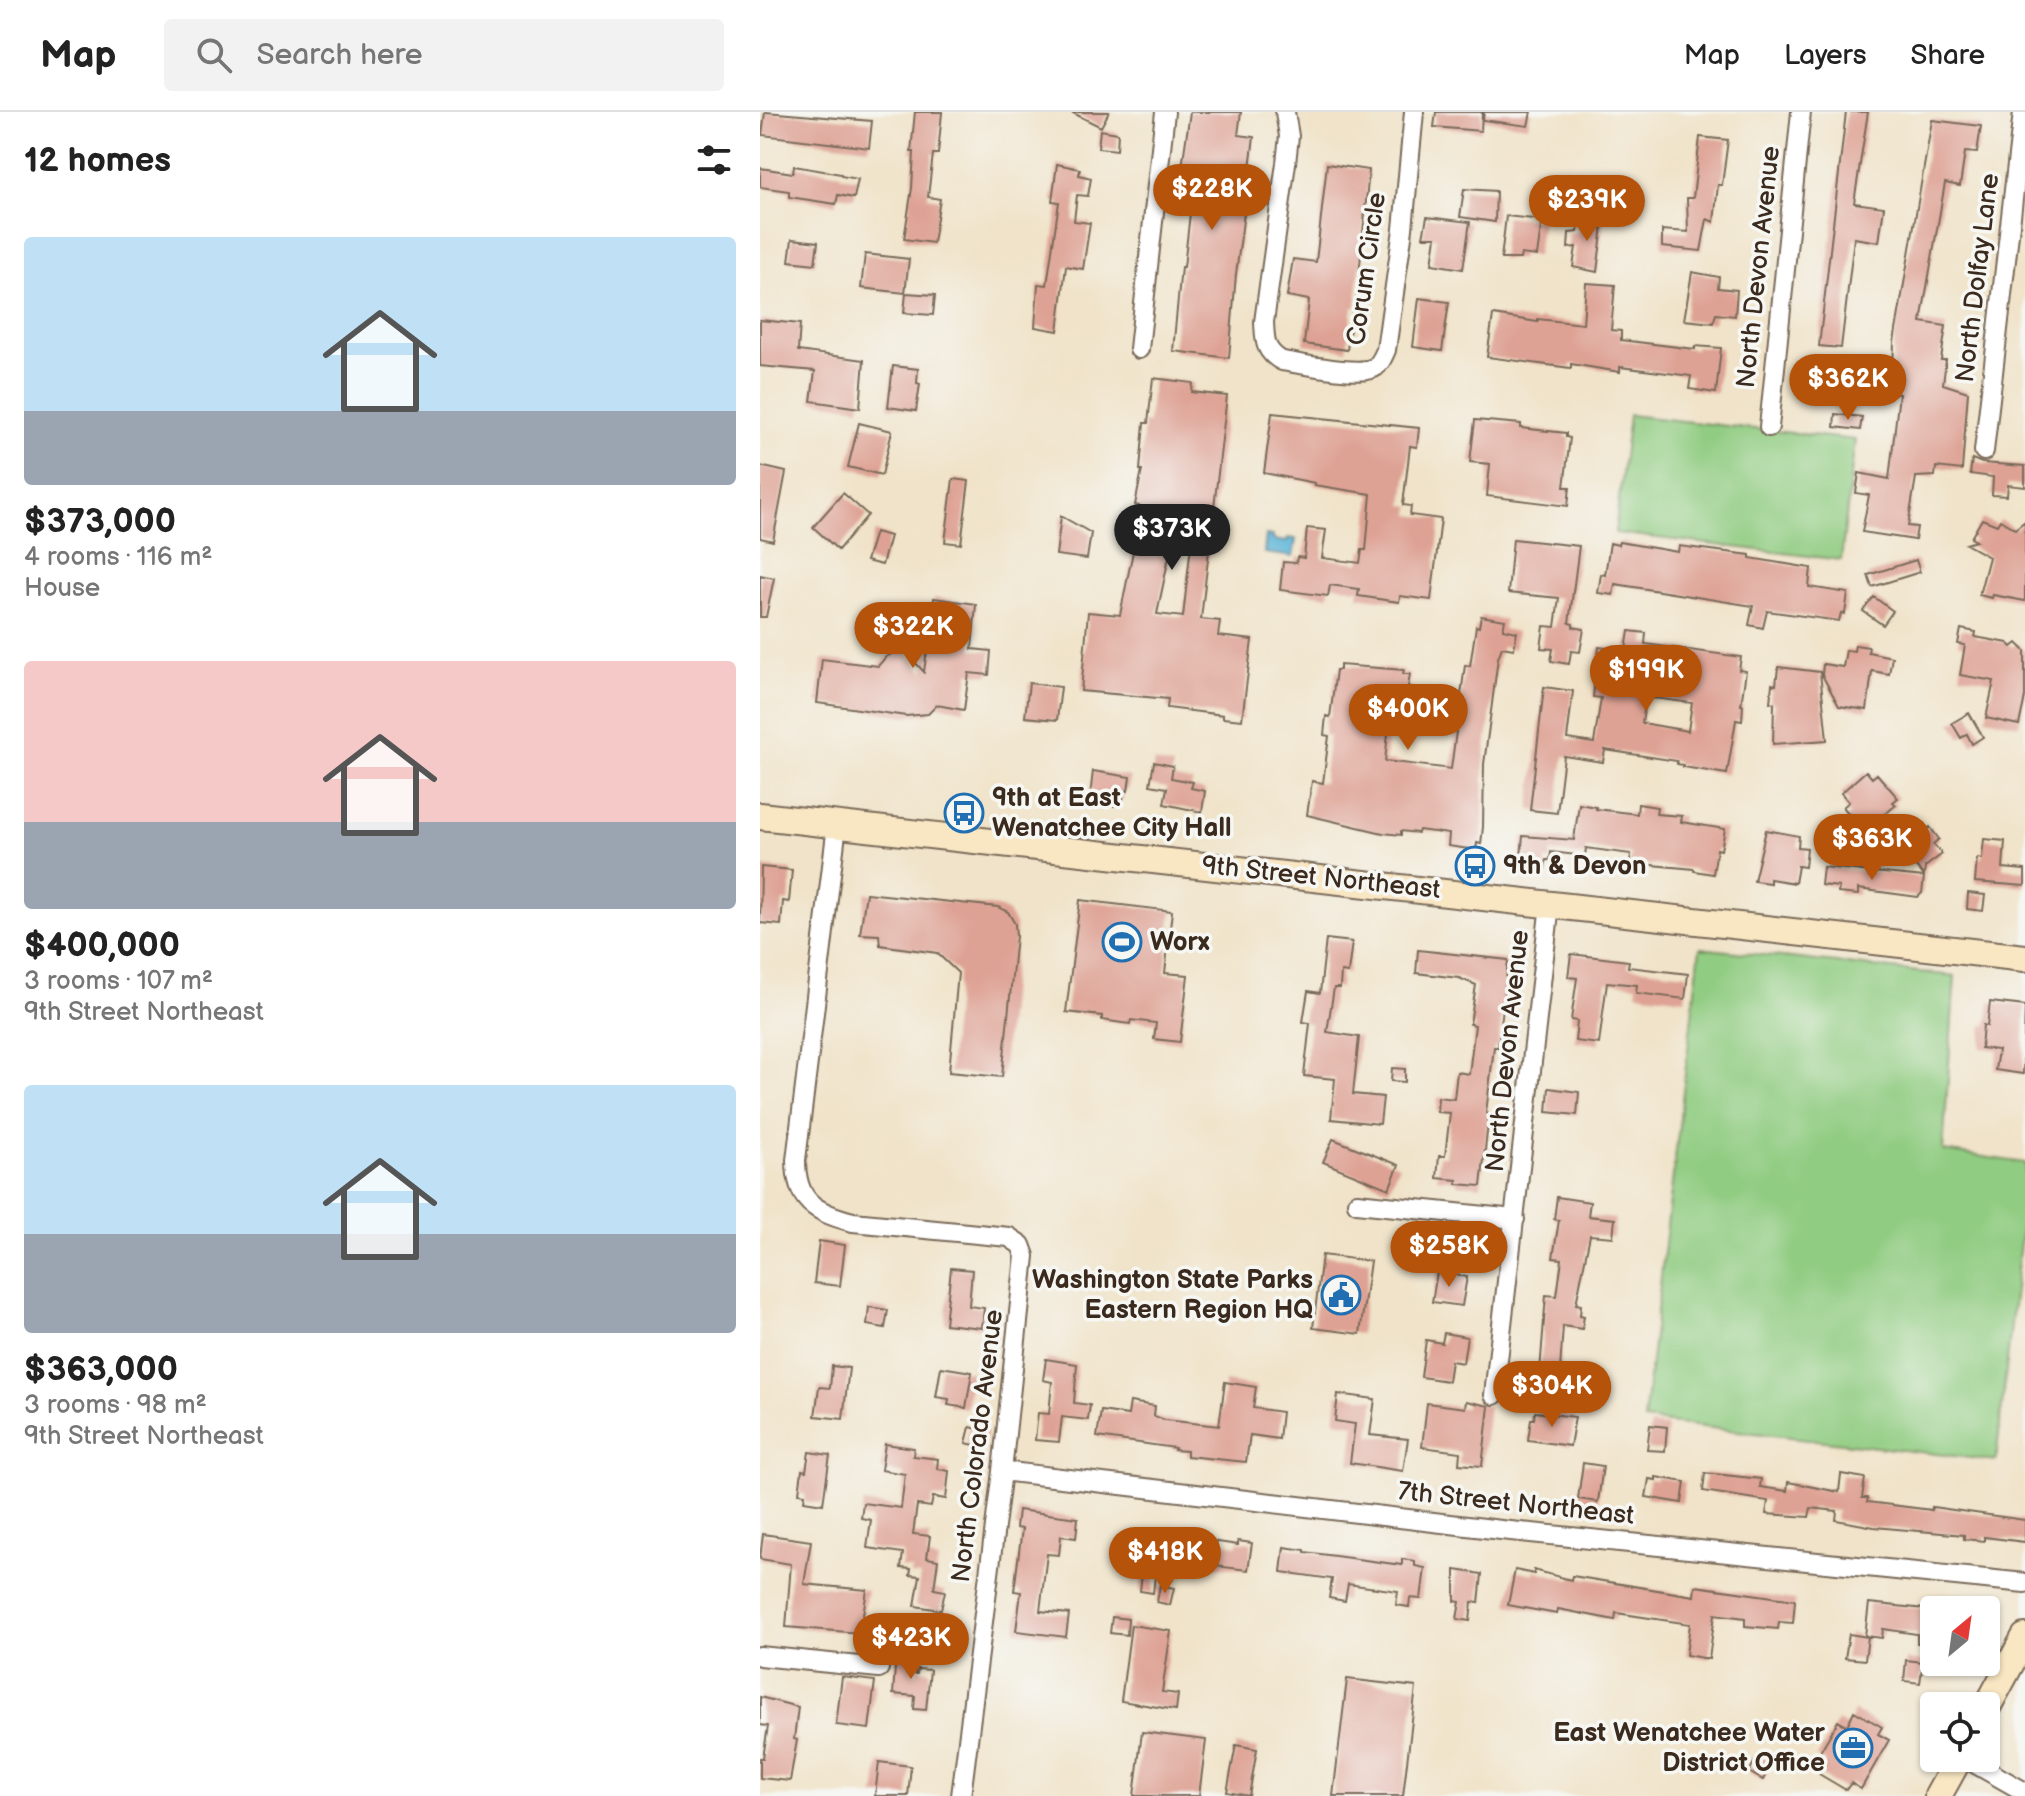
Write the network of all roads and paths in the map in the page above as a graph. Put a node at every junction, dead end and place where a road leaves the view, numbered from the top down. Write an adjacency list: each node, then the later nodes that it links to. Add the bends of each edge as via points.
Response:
1 (1165, 112): 6 (street)
2 (1285, 112): 3 (street, Corum Circle, via 1289,136 1265,345 1282,361 1353,370 1372,369 1386,350)
3 (1414, 112)
4 (1801, 112): 7 (street, North Devon Avenue)
5 (2023, 112): 8 (street, North Dolfay Lane)
6 (1139, 349)
7 (1769, 427)
8 (1984, 451)
9 (760, 816): 10 (main road, 9th Street Northeast)
10 (837, 825): 11 (main road, 9th Street Northeast); 16 (street, North Colorado Avenue, via 796,1179 807,1201 820,1211 853,1222 1009,1237 1021,1245 1025,1271)
11 (1550, 904): 12 (main road, 9th Street Northeast); 14 (street, North Devon Avenue)
12 (2025, 958)
13 (1357, 1203): 14 (street)
14 (1515, 1219): 15 (street, North Devon Avenue)
15 (1494, 1395)
16 (1002, 1471): 17 (street, 7th Street Northeast, via 1501,1530); 25 (street, North Colorado Avenue)
17 (2025, 1583)
18 (2025, 1637): 21 (main road)
19 (760, 1656): 20 (street)
20 (879, 1668)
21 (1995, 1692)
22 (1953, 1772): 26 (main road)
23 (1988, 1772): 24 (street)
24 (2025, 1792)
25 (961, 1796)
26 (1938, 1796)

